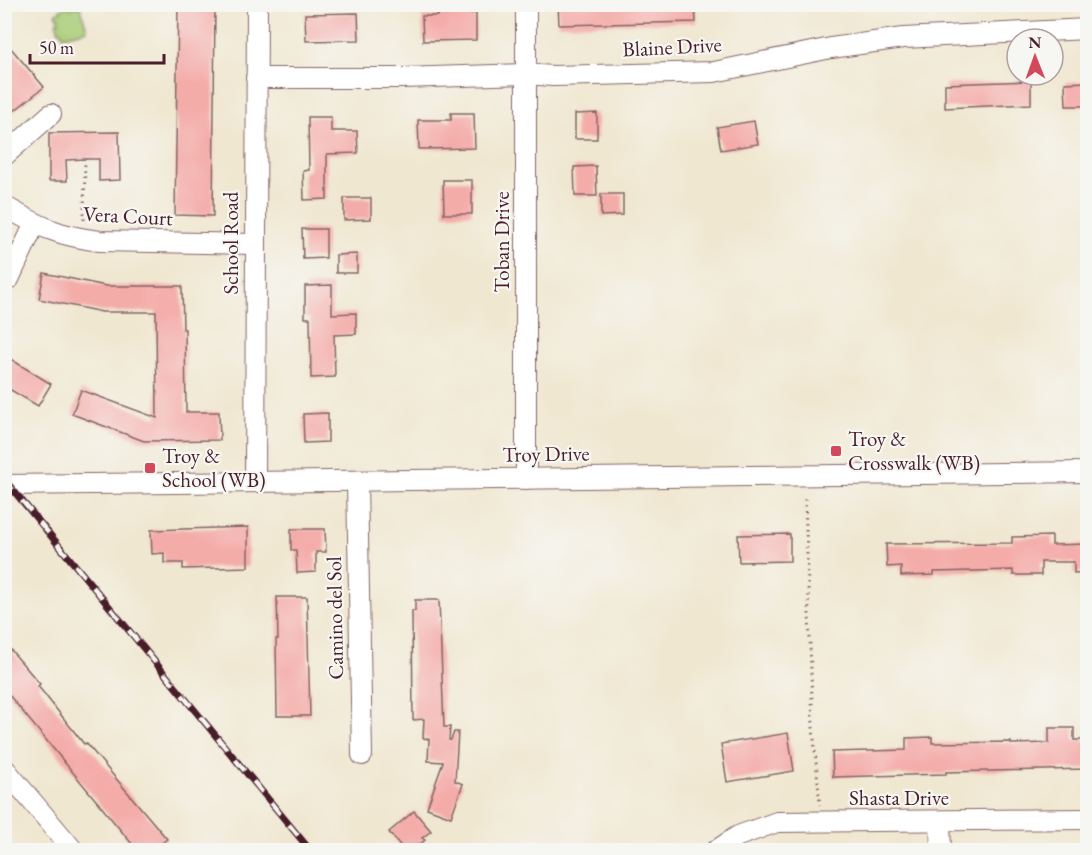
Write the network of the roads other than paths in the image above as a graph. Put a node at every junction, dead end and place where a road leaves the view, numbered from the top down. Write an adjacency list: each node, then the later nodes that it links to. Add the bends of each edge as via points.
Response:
1 (257, 4): 5 (street, School Road)
2 (526, 4): 4 (street, Toban Drive)
3 (1088, 29): 4 (street, Blaine Drive, via 903,38 714,72)
4 (525, 74): 5 (street, Blaine Drive); 13 (street, Toban Drive)
5 (256, 78): 10 (street, School Road)
6 (51, 114): 7 (street)
7 (4, 156)
8 (4, 206): 9 (street, Vera Court)
9 (35, 223): 10 (street, Vera Court, via 52,232 100,241); 11 (street)
10 (255, 244): 15 (street, School Road)
11 (9, 279)
12 (1088, 472): 13 (street, Troy Drive)
13 (526, 479): 14 (street, Troy Drive)
14 (357, 481): 15 (street, Troy Drive); 17 (street, Camino del Sol)
15 (255, 482): 16 (street, Troy Drive)
16 (4, 485)
17 (362, 755)
18 (4, 768): 21 (street)
19 (1088, 819): 20 (street, Shasta Drive)
20 (940, 822): 22 (street, Shasta Drive, via 777,822 738,836); 23 (street)
21 (73, 850)
22 (717, 850)
23 (941, 850)

